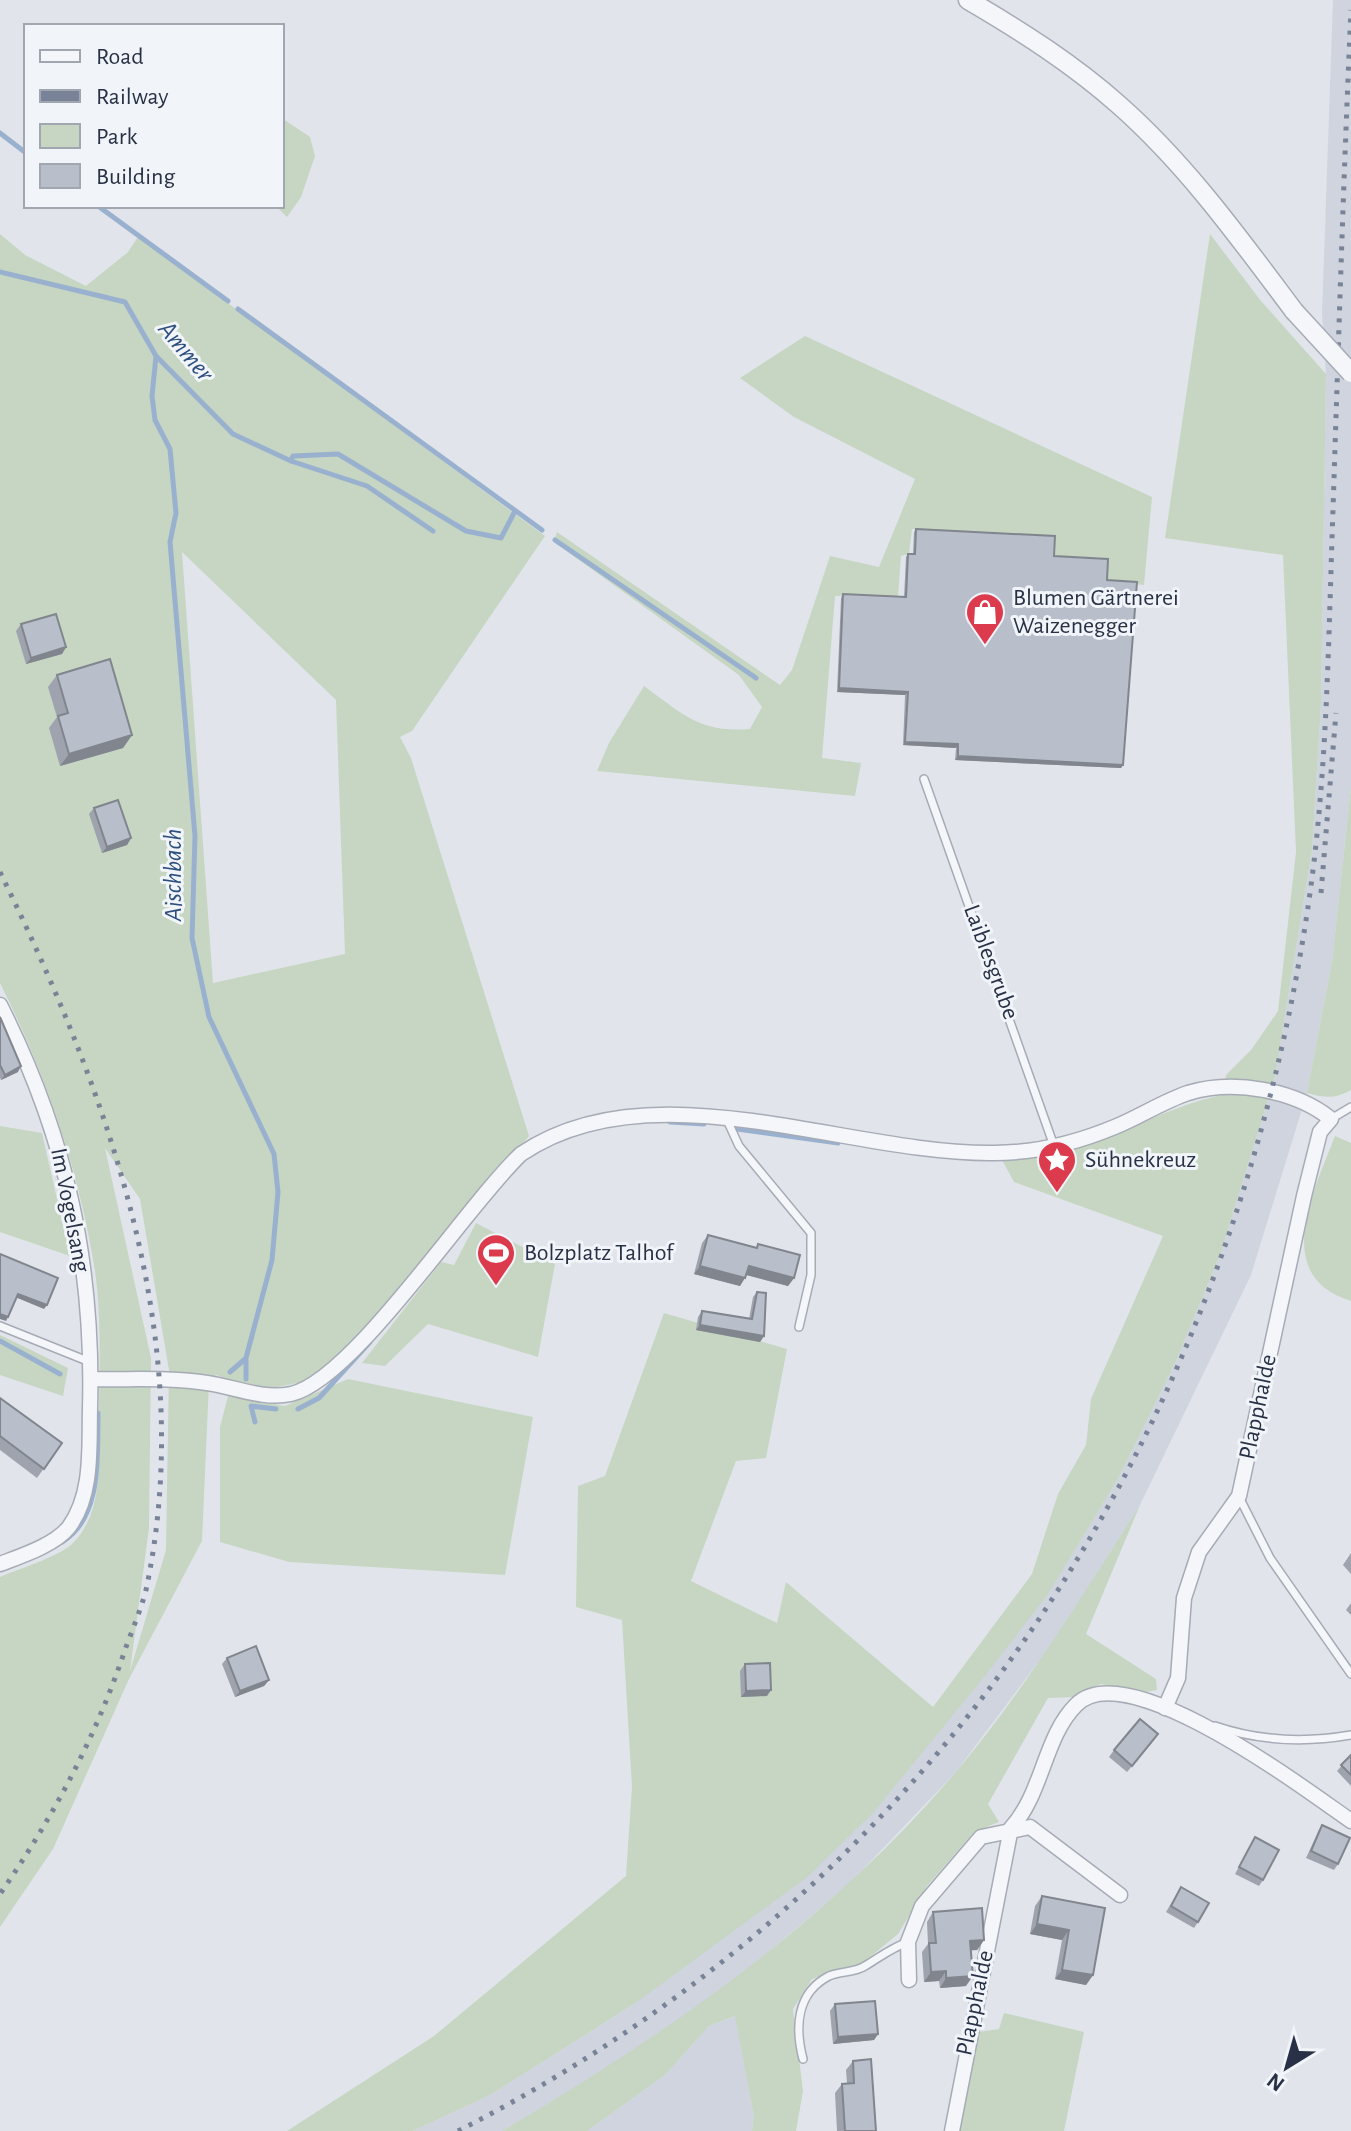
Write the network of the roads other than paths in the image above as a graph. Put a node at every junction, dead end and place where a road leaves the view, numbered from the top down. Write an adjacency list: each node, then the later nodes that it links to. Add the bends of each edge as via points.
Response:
1 (968, 0): 2 (street, bridge, via 1037,41 1120,105 1211,200 1294,311)
2 (1351, 373)
3 (924, 779): 8 (lane, Laiblesgrube)
4 (0, 1005): 11 (street, Im Vogelsang, via 27,1059 68,1176)
5 (1351, 1107): 6 (lane)
6 (1331, 1119): 8 (street, via 1311,1103 1218,1087 1187,1094 1115,1127); 13 (street, Plapphalde, via 1320,1132 1304,1196)
7 (727, 1120): 8 (street, via 949,1151 993,1154); 10 (lane, via 739,1146 811,1233 811,1275); 12 (street, via 626,1115 571,1128 535,1144 496,1178 347,1356 307,1388 264,1395 209,1383)
8 (1054, 1147)
9 (0, 1326): 11 (lane)
10 (799, 1327)
11 (90, 1362): 12 (street, Im Vogelsang)
12 (91, 1379): 14 (street, Im Vogelsang, via 84,1500 67,1530)
13 (1239, 1496): 15 (lane, via 1270,1558); 16 (street, Plapphalde, via 1199,1552 1184,1598 1178,1678)
14 (0, 1564)
15 (1351, 1674)
16 (1165, 1708): 17 (street, Plapphalde); 20 (street, Plapphalde, via 1121,1695 1079,1701 1066,1716 1027,1810)
17 (1189, 1716): 18 (lane, via 1268,1739); 19 (street, Plapphalde)
18 (1351, 1735)
19 (1351, 1821)
20 (1011, 1828): 21 (street, via 1030,1827); 22 (street, via 981,1837 957,1860 922,1906); 25 (street, Plapphalde)
21 (1120, 1895)
22 (908, 1942): 23 (street); 24 (lane, via 864,1967 829,1977 814,1990 798,2019)
23 (909, 1980)
24 (803, 2059)
25 (952, 2131)

